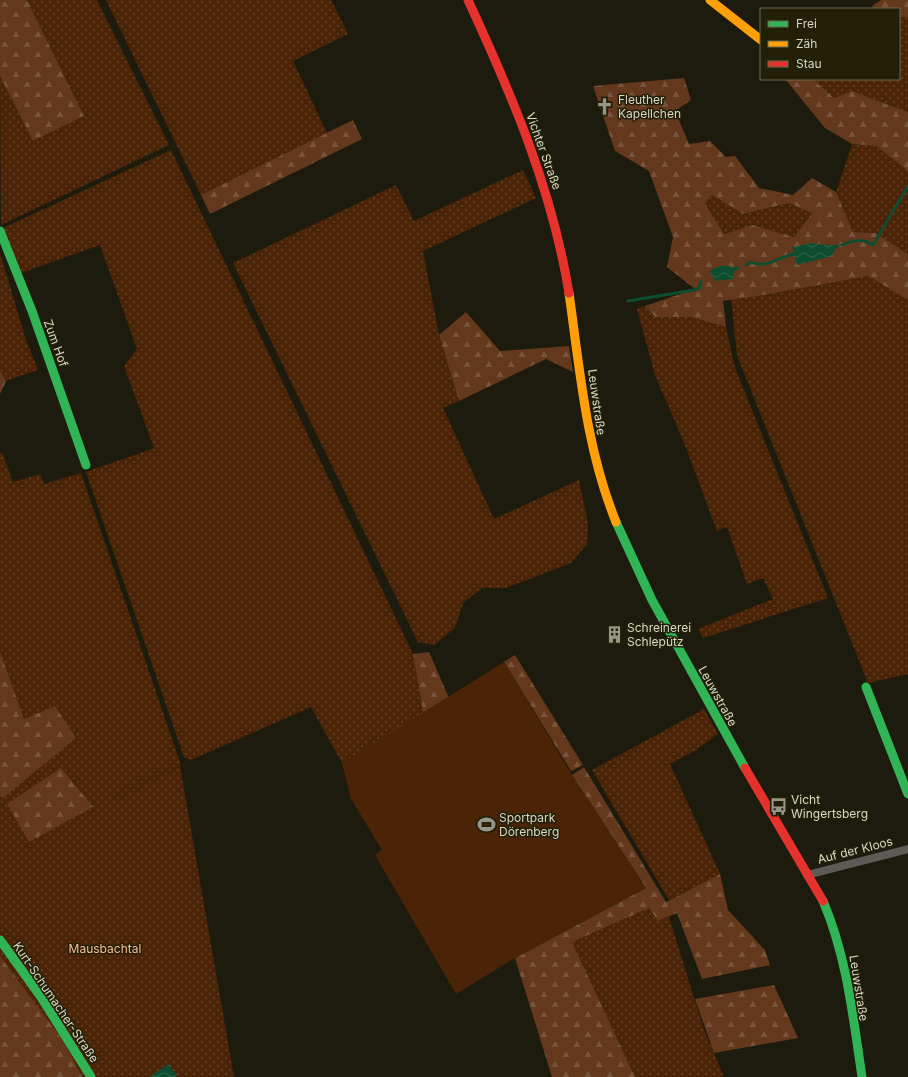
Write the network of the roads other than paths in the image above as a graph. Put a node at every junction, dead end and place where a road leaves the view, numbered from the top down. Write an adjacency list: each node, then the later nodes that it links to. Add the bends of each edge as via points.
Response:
1 (468, 0): 5 (street, Vichter Straße, via 499,65 545,185 565,268)
2 (710, 0): 3 (street)
3 (760, 39)
4 (0, 231): 6 (street, Zum Hof, via 32,311)
5 (573, 317): 10 (street, Leuwstraße, via 590,440 616,524 634,565 678,648)
6 (86, 465)
7 (866, 687): 8 (street)
8 (908, 794)
9 (908, 849): 10 (street, Auf der Kloos)
10 (808, 875): 13 (street, Leuwstraße, via 832,919 840,945)
11 (0, 940): 12 (street, Kurt-Schumacher-Straße, via 41,997)
12 (91, 1077)
13 (862, 1077)

